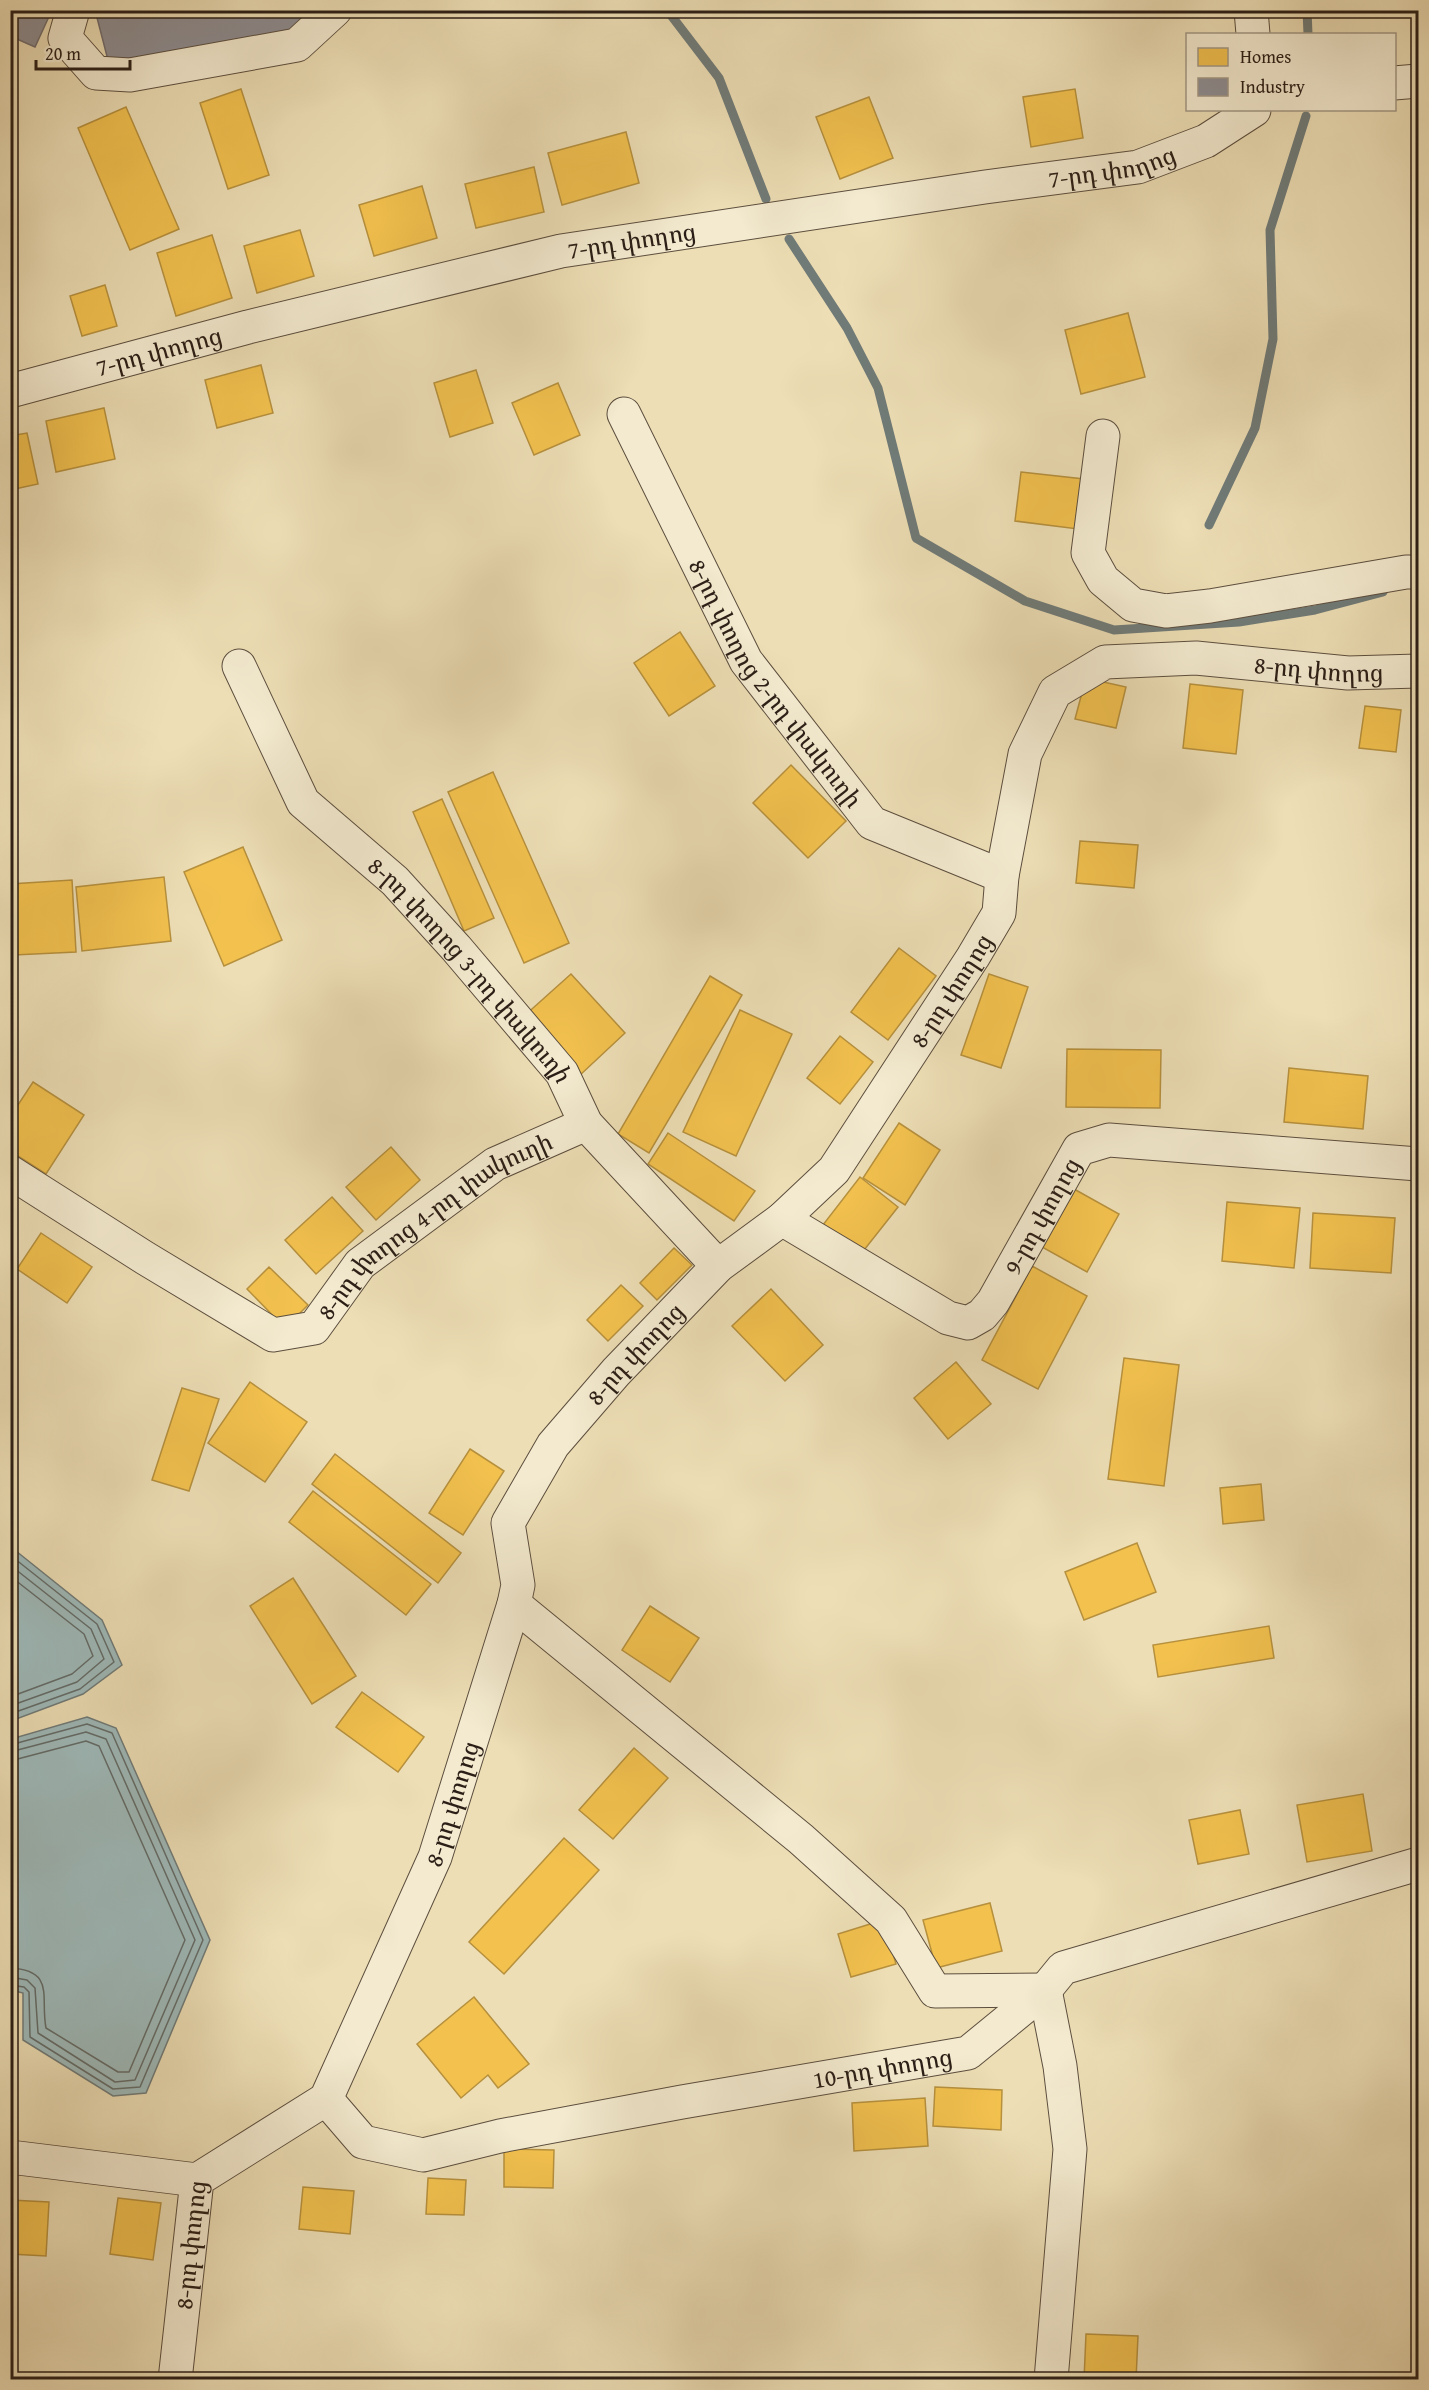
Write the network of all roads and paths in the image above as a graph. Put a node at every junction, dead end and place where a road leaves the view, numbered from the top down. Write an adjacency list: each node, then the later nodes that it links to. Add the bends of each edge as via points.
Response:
1 (73, 10): 2 (street, via 65,38 96,73 130,75 297,45)
2 (335, 10)
3 (1251, 10): 4 (street)
4 (1253, 33)
5 (1419, 81): 6 (street)
6 (1396, 83)
7 (1252, 111): 8 (street, 7-րդ փողոց, via 1206,141 1138,167 561,251 248,327)
8 (10, 391)
9 (624, 414): 14 (street, 8-րդ փողոց 2-րդ փակուղի, via 746,661 872,823)
10 (1103, 436): 11 (street, via 1088,553 1103,580 1132,604 1166,611)
11 (1419, 572)
12 (239, 666): 15 (street, 8-րդ փողոց 3-րդ փակուղի, via 303,802 395,881 456,948 562,1073)
13 (1419, 670): 14 (street, 8-րդ փողոց, via 1348,673 1196,658 1104,662 1055,692 1025,754)
14 (1002, 876): 18 (street, 8-րդ փողոց, via 999,914 973,957 834,1170)
15 (586, 1124): 17 (street, 8-րդ փողոց 4-րդ փակուղի, via 495,1164 360,1264 314,1328 273,1335); 19 (street, 8-րդ փողոց 3-րդ փակուղի)
16 (1419, 1164): 18 (street, 9-րդ փողոց, via 1109,1140 1079,1149 993,1302 968,1323 948,1318)
17 (10, 1172)
18 (782, 1219): 19 (street, 8-րդ փողոց)
19 (718, 1266): 20 (street, 8-րդ փողոց, via 616,1372 553,1445 508,1523 518,1585)
20 (514, 1604): 22 (street, via 801,1839 891,1920 935,1991); 23 (street, 8-րդ փողոց, via 435,1857)
21 (1419, 1864): 22 (street, 10-րդ փողոց, via 1063,1968)
22 (1045, 1990): 23 (street, 10-րդ փողոց, via 968,2053 500,2136 423,2155 363,2142); 27 (street, via 1060,2066 1070,2149)
23 (326, 2099): 25 (street, 8-րդ փողոց)
24 (10, 2157): 25 (street)
25 (197, 2180): 26 (street, 8-րդ փողոց)
26 (175, 2379)
27 (1051, 2379)

